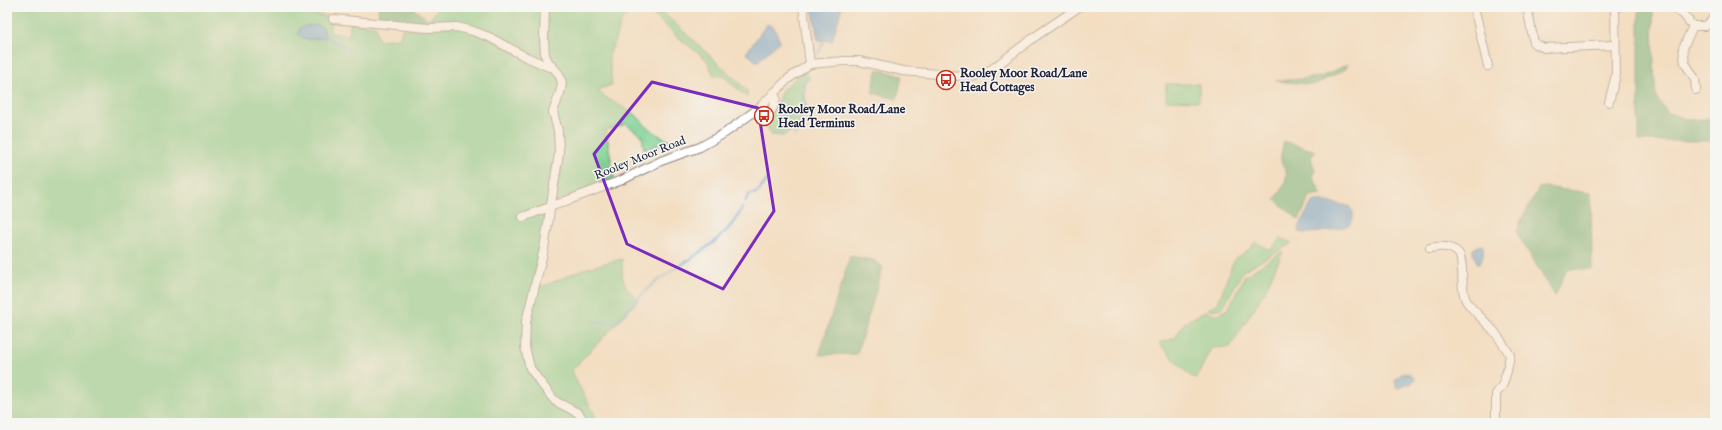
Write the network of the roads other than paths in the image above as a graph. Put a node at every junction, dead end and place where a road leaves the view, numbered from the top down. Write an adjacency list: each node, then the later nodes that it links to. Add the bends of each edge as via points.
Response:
1 (545, 7): 13 (street, via 544,48)
2 (803, 7): 12 (street)
3 (1079, 7): 12 (street, Rooley Moor Road, via 992,68 973,78 903,71 859,62)
4 (1474, 7): 14 (street)
5 (1527, 7): 11 (street, via 1534,43 1544,48)
6 (1615, 7): 11 (street)
7 (1671, 7): 10 (street, via 1683,14)
8 (1715, 17): 10 (street, via 1706,26)
9 (333, 19): 13 (street, via 428,28 457,27 489,37 522,55)
10 (1693, 26): 16 (street, via 1683,48 1685,63 1695,79 1697,91)
11 (1615, 45): 17 (street, via 1616,75)
12 (810, 64): 15 (street, Rooley Moor Road)
13 (552, 66): 19 (street, via 562,83 553,112 558,131 559,153)
14 (1488, 66)
15 (773, 93): 18 (street, Rooley Moor Road); 18 (street, via 776,98 772,110 765,114)
16 (1687, 93)
17 (1609, 102)
18 (759, 108): 19 (street, Rooley Moor Road, via 725,133 700,147)
19 (549, 207): 20 (street, Rooley Moor Road); 22 (street, via 544,249 526,322 525,347 530,368 555,401 578,413)
20 (523, 217)
21 (1430, 248): 23 (street, via 1447,247 1460,255 1467,302 1493,330 1510,355 1503,384 1496,394)
22 (586, 423)
23 (1496, 423)

